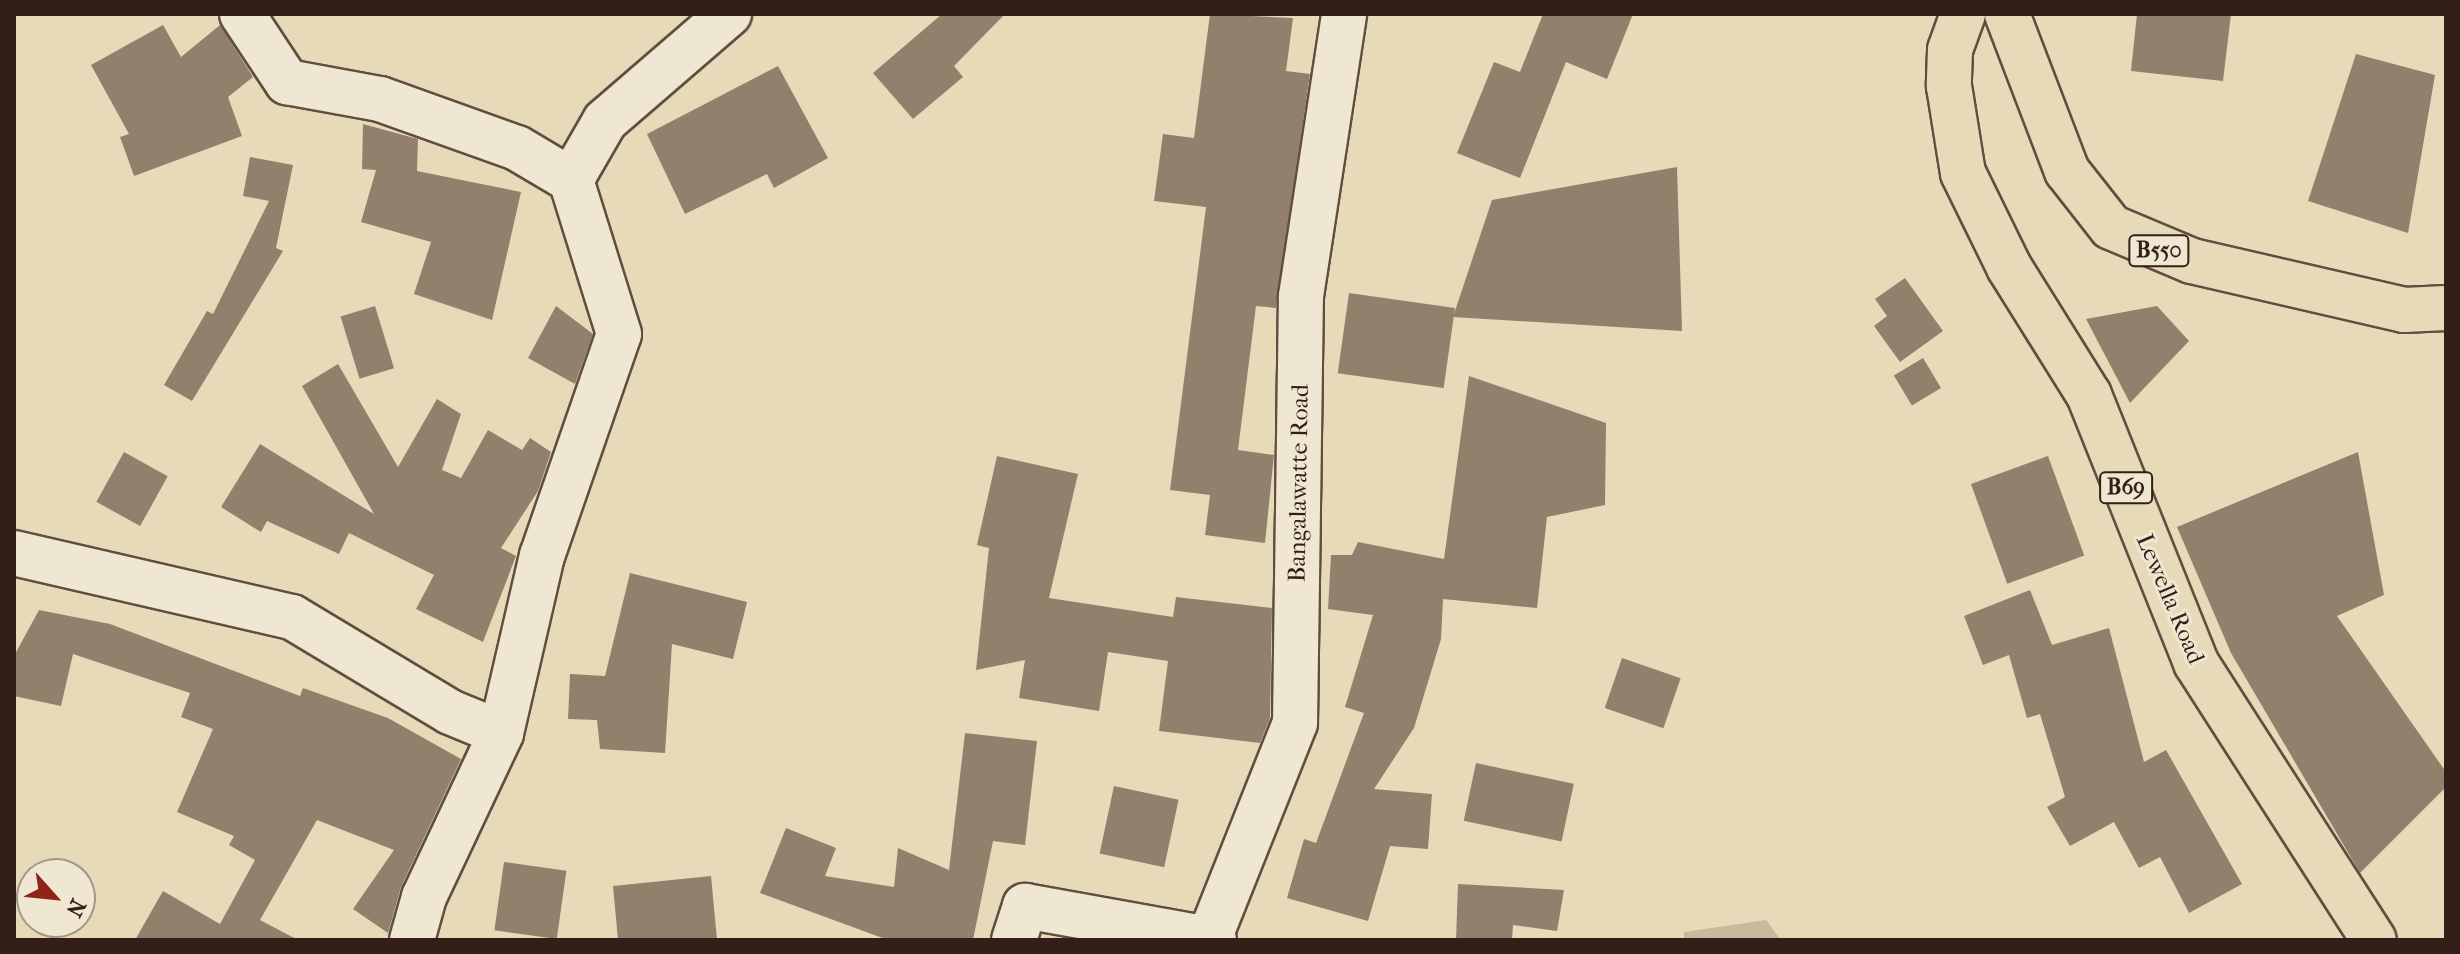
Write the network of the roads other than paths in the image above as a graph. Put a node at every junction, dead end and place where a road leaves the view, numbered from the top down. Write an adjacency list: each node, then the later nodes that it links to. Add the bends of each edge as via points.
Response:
1 (242, 14): 6 (street, via 287,82 380,99 517,148)
2 (729, 14): 6 (street, via 605,121)
3 (1344, 14): 10 (street, Bangalawatte Road, via 1301,296 1295,723)
4 (1963, 14): 13 (main road, Lewella Road / B69, via 1950,50 1949,86 1969,187 2009,267 2089,395 2196,663)
5 (2007, 14): 7 (main road, B550, via 2067,171 2111,227 2192,261 2404,310)
6 (571, 180): 9 (street, via 619,334 542,556)
7 (2446, 308)
8 (14, 553): 9 (street, via 292,617 450,712)
9 (501, 733): 11 (street, via 424,897)
10 (1212, 939): 12 (street, Bangalawatte Road, via 1025,906)
11 (412, 940)
12 (1014, 940)
13 (2374, 940)

